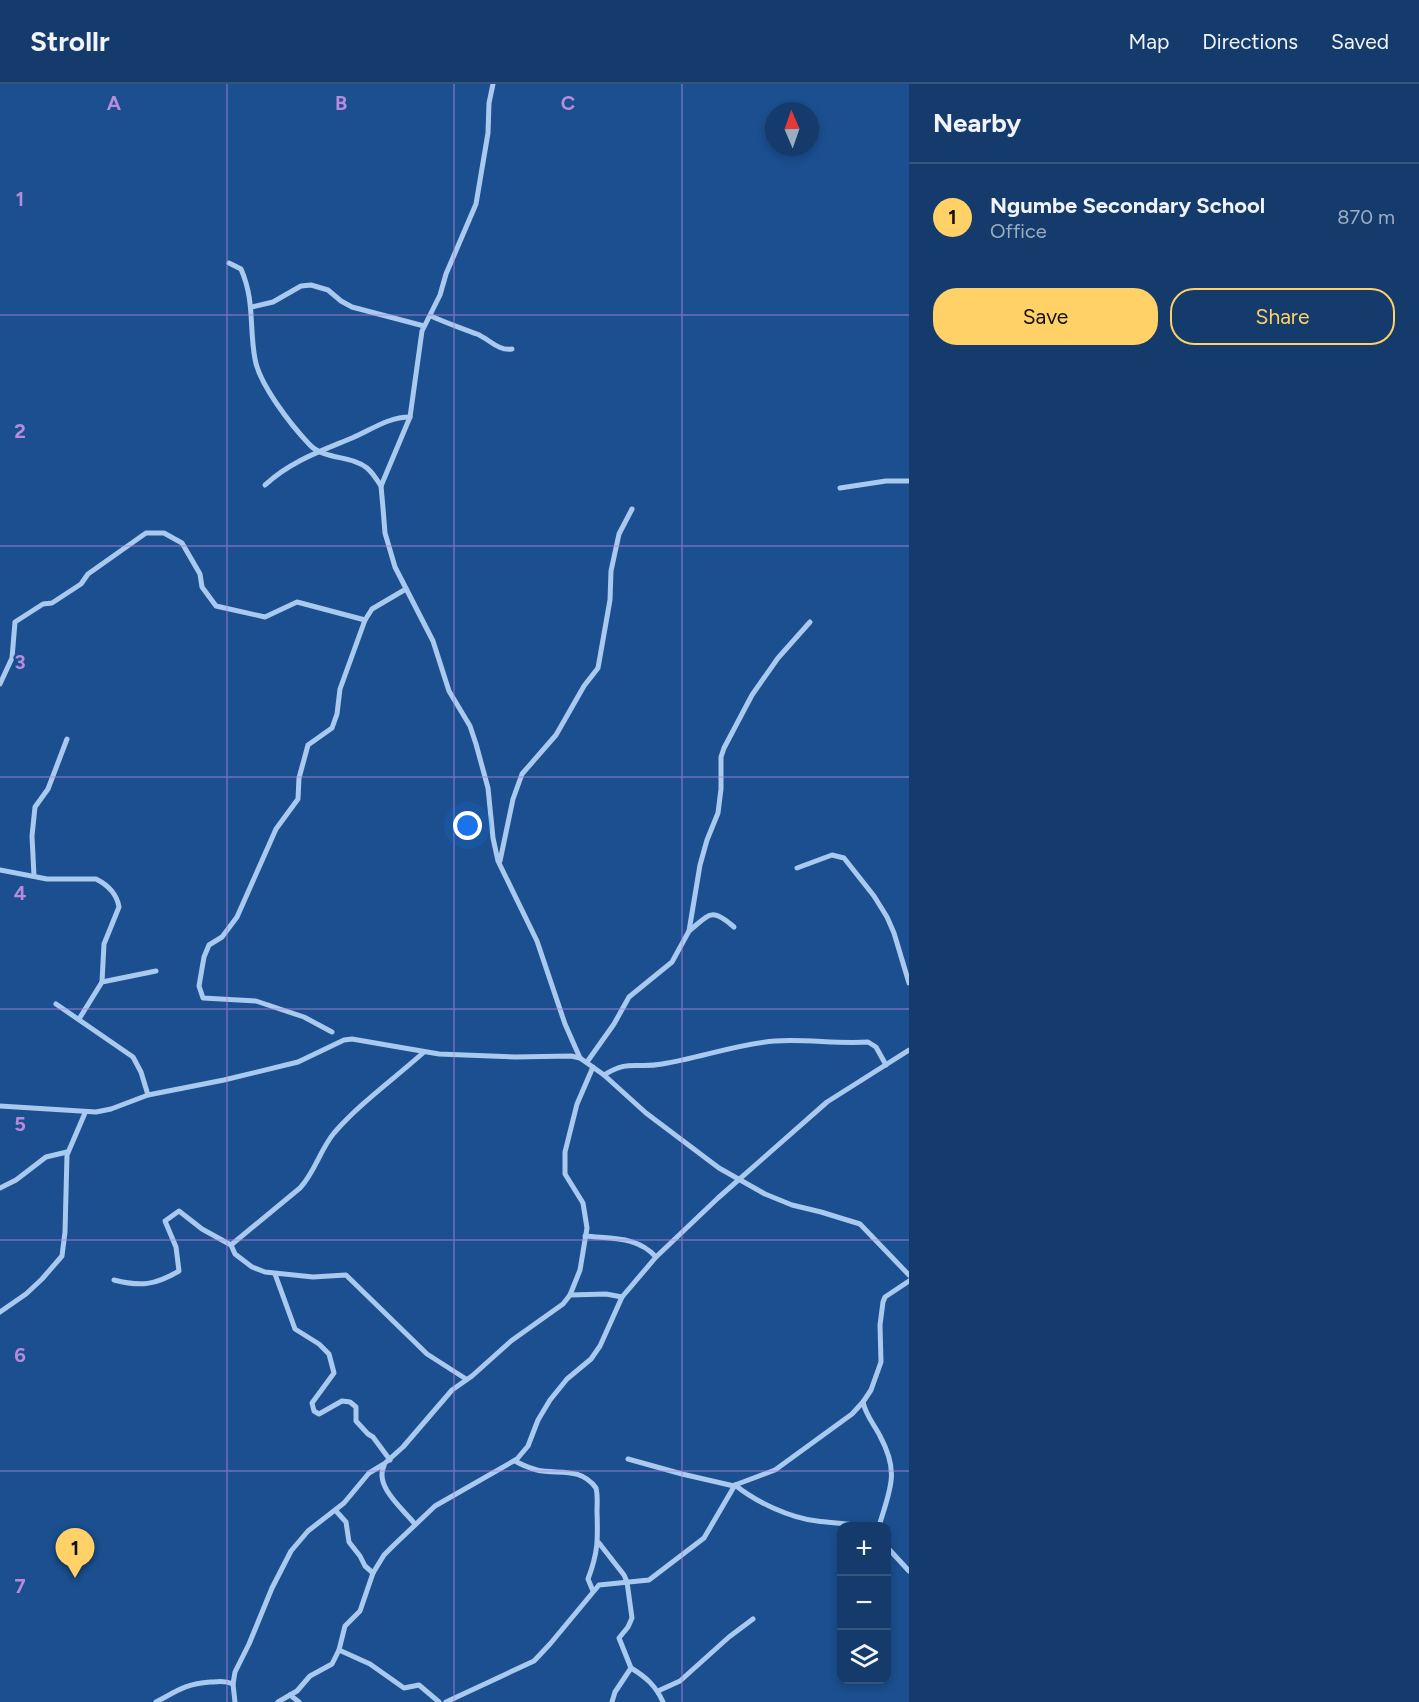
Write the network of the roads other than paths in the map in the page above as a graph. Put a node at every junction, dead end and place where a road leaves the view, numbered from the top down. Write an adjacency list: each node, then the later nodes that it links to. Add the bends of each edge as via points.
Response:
1 (493, 84): 4 (street, via 476,204)
2 (229, 263): 3 (street, via 241,269)
3 (252, 307): 5 (street, via 311,285 328,290 352,308); 8 (street, via 253,348 260,375 292,424)
4 (431, 316): 5 (street); 6 (street, via 504,349)
5 (424, 326): 7 (street)
6 (512, 349)
7 (410, 417): 8 (street, via 381,423); 11 (street)
8 (319, 451): 10 (street, via 292,464); 11 (street, via 363,465)
9 (909, 481): 12 (street)
10 (265, 485)
11 (381, 486): 14 (street, via 385,533)
12 (840, 488)
13 (632, 509): 19 (street, via 619,534 597,668 556,735 522,774 513,799)
14 (406, 589): 15 (street, via 372,609); 19 (street, via 433,641 449,691 470,726 488,788 493,838)
15 (365, 620): 17 (street, via 297,602 265,617 216,606 202,587 200,574 182,543 164,533 146,533 88,574 81,584 15,622 12,658); 30 (street, via 340,689 332,728 308,746 298,799 276,829 237,917 222,937 209,945 199,986 203,998 256,1001 304,1017)
16 (810, 622): 24 (street, via 752,695 724,748 718,813 700,865)
17 (0, 684)
18 (67, 739): 22 (street, via 48,789 35,807)
19 (501, 866): 33 (street, via 537,941)
20 (797, 868): 27 (street, via 832,855 844,858 887,916)
21 (0, 870): 22 (street)
22 (34, 876): 26 (street, via 96,879 115,894 119,908 104,944)
23 (734, 927): 24 (street, via 713,914)
24 (689, 931): 34 (street, via 672,962 629,997)
25 (156, 971): 26 (street)
26 (102, 982): 29 (street)
27 (909, 982)
28 (56, 1004): 29 (street)
29 (79, 1019): 38 (street, via 133,1057)
30 (332, 1032)
31 (909, 1050): 35 (street)
32 (424, 1052): 33 (street); 38 (street, via 348,1039 298,1062); 45 (street, via 348,1118 300,1188)
33 (580, 1058): 34 (street)
34 (587, 1062): 36 (street)
35 (886, 1065): 37 (street, via 872,1043 777,1041 657,1065 622,1065); 42 (street, via 827,1102)
36 (593, 1067): 37 (street); 44 (street, via 572,1120 564,1165 582,1203)
37 (604, 1075): 42 (street, via 646,1113)
38 (148, 1095): 40 (street, via 111,1109)
39 (2, 1104): 40 (street)
40 (85, 1113): 41 (street)
41 (67, 1152): 43 (street, via 46,1157); 53 (street, via 62,1256 26,1294)
42 (739, 1180): 46 (street); 48 (street, via 792,1205 860,1224)
43 (0, 1188)
44 (585, 1236): 46 (street, via 637,1242); 51 (street, via 580,1270)
45 (231, 1245): 47 (street, via 235,1254 252,1267); 49 (street, via 179,1211 165,1221 176,1247 179,1271 162,1281 133,1285)
46 (656, 1257): 52 (street)
47 (275, 1274): 54 (street, via 346,1275 427,1354); 57 (street, via 295,1329 329,1354 334,1373 315,1397 314,1411 319,1414 342,1401 351,1402 356,1407 356,1421)
48 (909, 1275)
49 (114, 1280)
50 (909, 1281): 55 (street, via 883,1302 881,1362)
51 (570, 1295): 52 (street); 54 (street)
52 (622, 1297): 58 (street, via 600,1346 559,1388 542,1412 528,1446)
53 (0, 1312)
54 (466, 1379): 57 (street)
55 (863, 1402): 60 (street, via 789,1462 759,1478); 62 (street, via 891,1460 891,1488)
56 (628, 1459): 60 (street)
57 (390, 1460): 59 (street)
58 (515, 1461): 64 (street, via 445,1499); 65 (street, via 538,1471 571,1473 593,1484 597,1493)
59 (384, 1464): 61 (street, via 369,1473); 64 (street, via 381,1477 385,1487)
60 (734, 1485): 63 (street, via 757,1500 800,1517); 69 (street, via 704,1538 648,1581)
61 (336, 1511): 68 (street, via 346,1522 349,1542); 74 (street, via 308,1531 291,1551)
62 (881, 1522)
63 (837, 1523)
64 (415, 1524): 68 (street, via 384,1555)
65 (599, 1543): 69 (street); 70 (street, via 588,1579)
66 (891, 1551): 67 (street)
67 (909, 1571)
68 (373, 1573): 72 (street, via 360,1611 343,1629)
69 (627, 1582): 70 (street, via 603,1584); 73 (street, via 632,1618 619,1638)
70 (593, 1591): 82 (street, via 534,1661)
71 (753, 1619): 75 (street, via 680,1681)
72 (339, 1650): 76 (street, via 332,1664 310,1676); 81 (street, via 370,1664 404,1688 419,1685)
73 (631, 1668): 75 (street); 83 (street)
74 (233, 1684): 77 (street, via 225,1680 190,1684); 78 (street)
75 (658, 1691): 84 (street)
76 (290, 1695): 79 (street); 80 (street)
77 (156, 1702)
78 (236, 1702)
79 (278, 1702)
80 (299, 1702)
81 (440, 1702)
82 (446, 1702)
83 (612, 1702)
84 (663, 1702)

